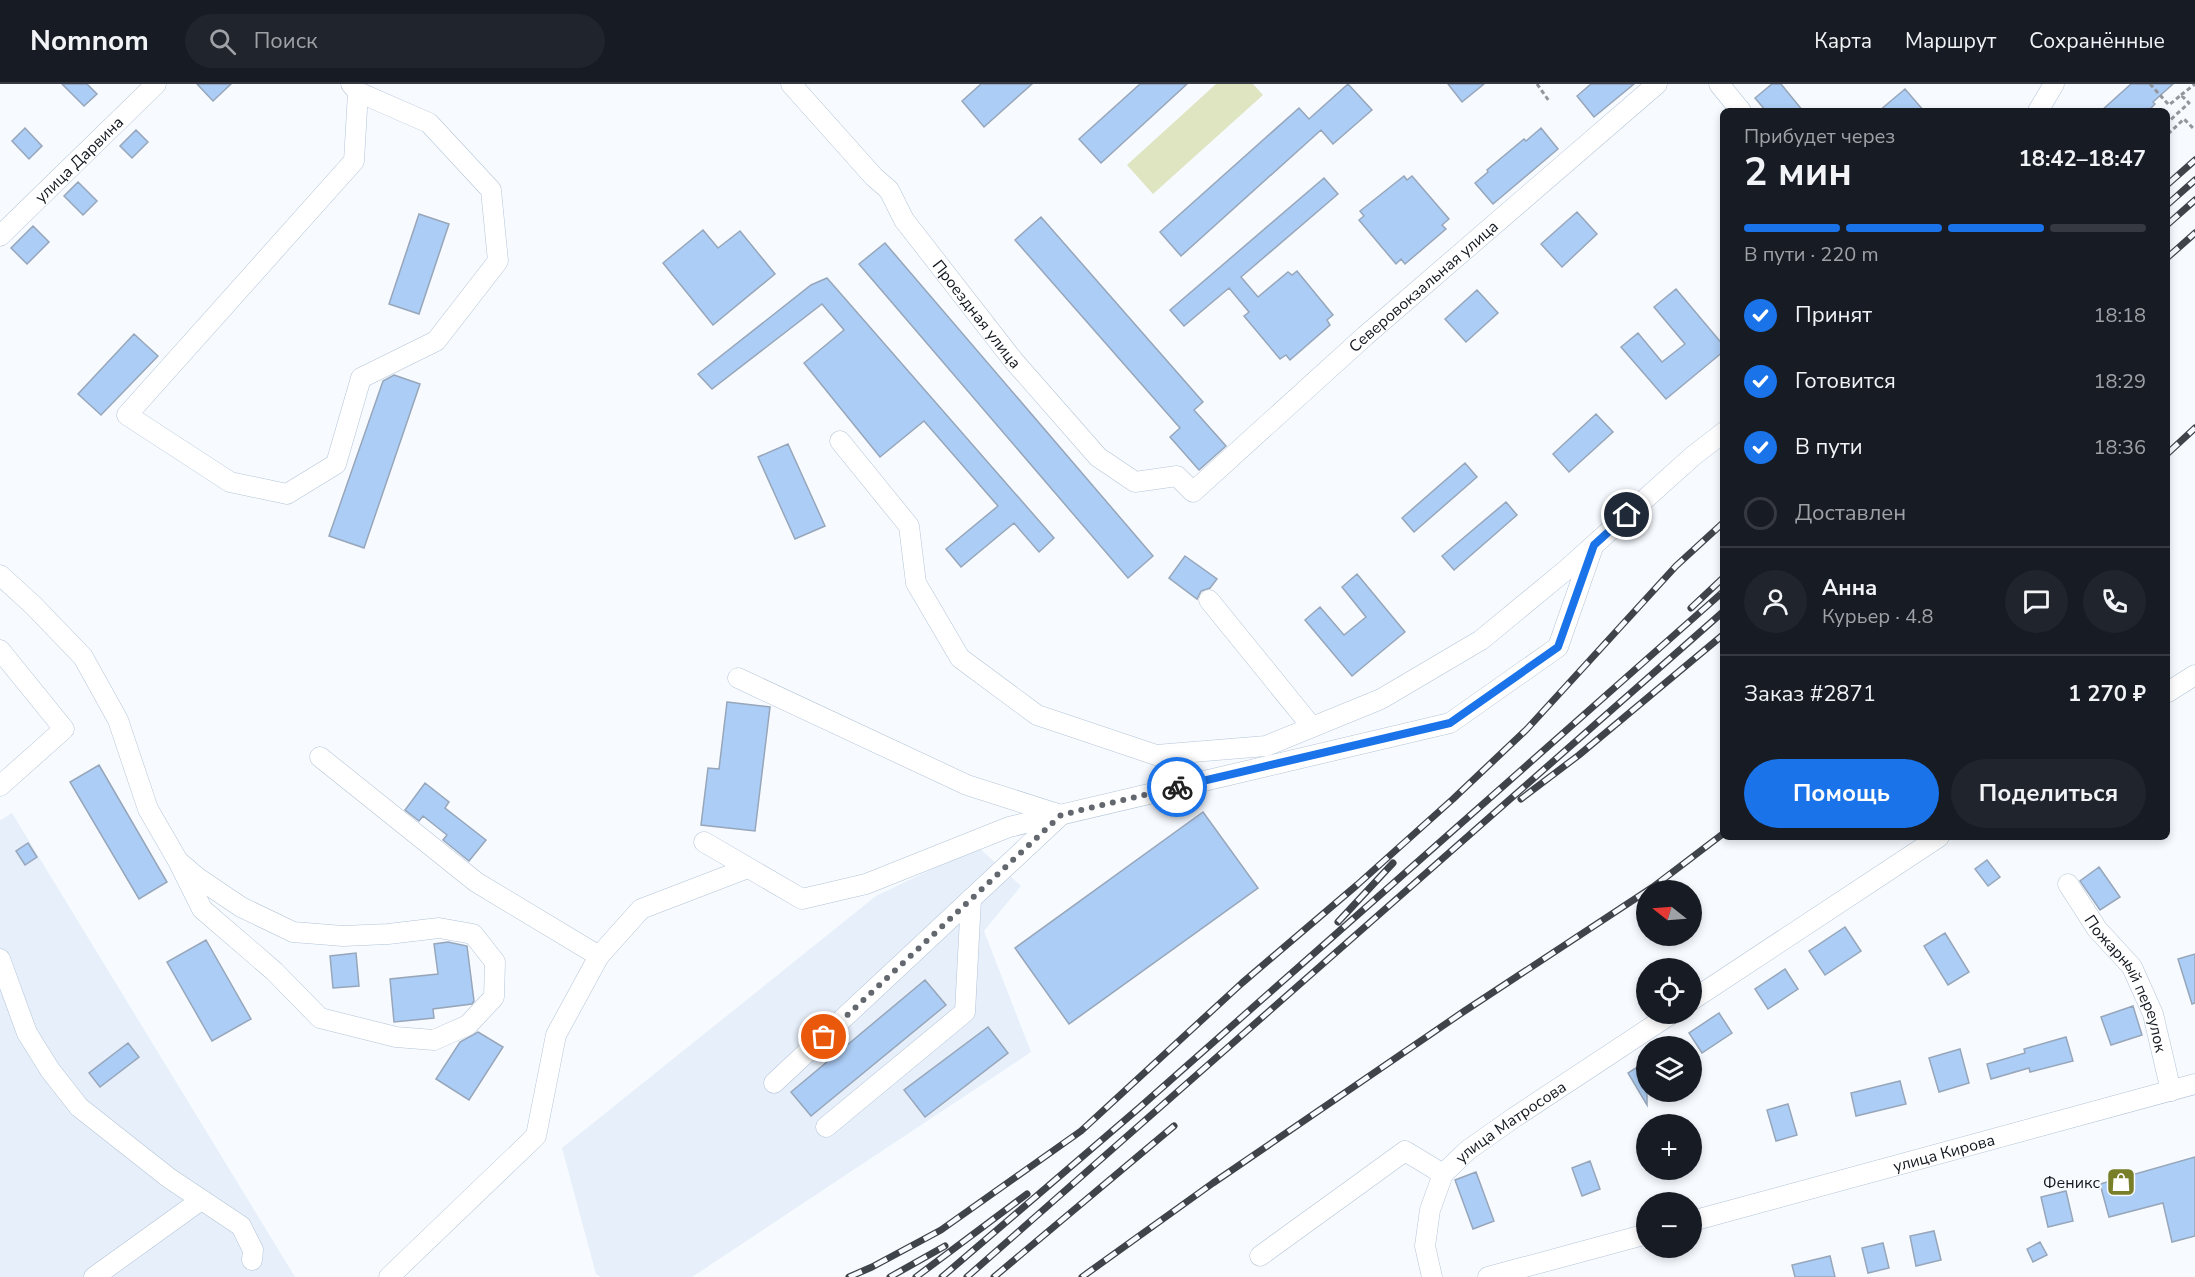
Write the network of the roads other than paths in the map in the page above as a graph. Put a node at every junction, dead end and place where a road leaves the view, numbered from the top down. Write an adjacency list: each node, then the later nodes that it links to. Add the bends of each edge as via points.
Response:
1 (156, 84): 9 (street, улица Дарвина)
2 (791, 84): 12 (street, Проездная улица, via 889,189 904,220 1013,360 1098,457 1135,482 1177,476)
3 (1657, 84): 12 (street, Северовокзальная улица, via 1365,336)
4 (1719, 84): 7 (street)
5 (2054, 84): 8 (street)
6 (355, 88): 6 (street, via 354,161 128,415 230,482 287,494 336,464 361,378 436,341 498,261 491,190 429,123)
7 (1739, 108)
8 (2040, 108)
9 (0, 236)
10 (1720, 435): 13 (street)
11 (840, 441): 20 (street, via 909,526 916,583 960,658 1037,715 1156,755 1266,746)
12 (1192, 492)
13 (1594, 545): 20 (street, via 1481,640 1381,699); 23 (street, via 1558,647 1450,723)
14 (0, 575): 26 (street, via 83,657 118,720 148,809)
15 (1209, 600): 20 (street)
16 (0, 650): 22 (street, via 64,729)
17 (2195, 675): 19 (street)
18 (738, 678): 23 (street, via 967,785)
19 (2170, 691)
20 (1312, 727)
21 (320, 757): 30 (street, via 476,882)
22 (0, 786)
23 (1061, 815): 27 (street, via 1009,827 866,884 802,899); 29 (street)
24 (1934, 840): 32 (street)
25 (704, 842): 27 (street)
26 (178, 861): 26 (street, via 202,909 274,971 320,1018 396,1037 434,1040 468,1025 494,997 495,962 473,934 439,928 343,936 293,932 241,907)
27 (748, 868): 30 (street, via 641,909)
28 (2068, 884): 36 (street, Пожарный переулок, via 2097,929 2132,967 2153,1014)
29 (971, 899): 34 (street); 37 (street, via 965,1012)
30 (599, 956): 45 (street, via 556,1035 536,1136)
31 (0, 959): 39 (street, via 27,1033 78,1107)
32 (1702, 993)
33 (1656, 1024): 38 (street, улица Матросова, via 1468,1150)
34 (774, 1083)
35 (2195, 1084): 36 (street, улица Кирова)
36 (2171, 1091): 40 (street, улица Кирова)
37 (826, 1127)
38 (1443, 1174): 42 (street, via 1405,1151); 46 (street, улица Матросова, via 1430,1210 1425,1246)
39 (201, 1200): 43 (street, via 241,1226 253,1250); 44 (street)
40 (1702, 1218)
41 (1636, 1237): 47 (street)
42 (1260, 1256)
43 (252, 1260)
44 (94, 1277)
45 (389, 1277)
46 (1432, 1277)
47 (1488, 1277)

